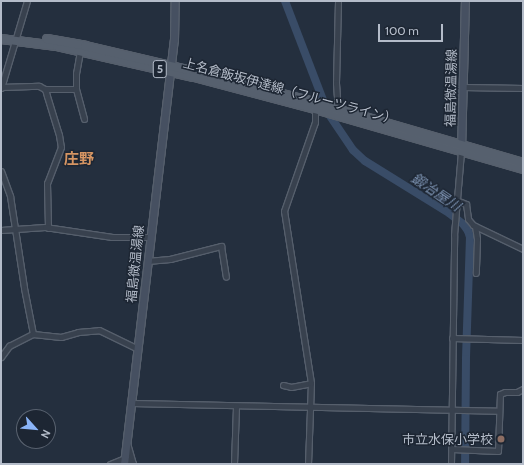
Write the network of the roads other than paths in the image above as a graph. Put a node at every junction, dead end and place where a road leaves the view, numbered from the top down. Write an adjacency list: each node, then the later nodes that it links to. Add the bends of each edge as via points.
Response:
1 (27, 1): 6 (street)
2 (175, 1): 9 (main road, 福島微温湯線, via 175,27)
3 (338, 1): 16 (street)
4 (465, 1): 10 (main road, 福島微温湯線)
5 (1, 34): 6 (main road, 上名倉飯坂伊達線（フルーツライン） / 5)
6 (16, 38): 7 (main road, 上名倉飯坂伊達線（フルーツライン） / 5); 8 (main road, 上名倉飯坂伊達線（フルーツライン） / 5); 9 (main road, 上名倉飯坂伊達線（フルーツライン） / 5, via 62,41); 11 (street)
7 (1, 39)
8 (80, 51): 9 (main road, 上名倉飯坂伊達線（フルーツライン） / 5); 13 (street)
9 (169, 69): 15 (main road, 上名倉飯坂伊達線（フルーツライン） / 5); 27 (main road, 福島微温湯線)
10 (463, 87): 12 (street); 18 (main road, 福島微温湯線)
11 (1, 88): 14 (street, via 36,86)
12 (523, 88)
13 (76, 89): 14 (street); 17 (street)
14 (45, 90): 24 (street, via 61,144 47,183)
15 (316, 106): 16 (main road, 上名倉飯坂伊達線（フルーツライン） / 5); 37 (street, via 315,122 284,211)
16 (338, 112): 18 (main road, 上名倉飯坂伊達線（フルーツライン） / 5)
17 (84, 119)
18 (461, 149): 19 (main road, 上名倉飯坂伊達線（フルーツライン） / 5); 20 (main road, 上名倉飯坂伊達線（フルーツライン） / 5); 22 (street)
19 (523, 163)
20 (523, 169)
21 (1, 171): 26 (street, via 10,196)
22 (456, 200): 23 (street, via 466,204 468,219); 33 (street)
23 (474, 226): 28 (street); 30 (street)
24 (48, 228): 26 (street); 27 (street, via 112,238)
25 (1, 230): 26 (street)
26 (15, 230): 32 (street)
27 (150, 237): 29 (main road, 福島微温湯線)
28 (523, 249)
29 (147, 261): 31 (street, via 170,259 221,246); 35 (main road, 福島微温湯線)
30 (476, 273)
31 (226, 277)
32 (33, 334): 35 (street, via 61,337 99,330); 36 (street, via 9,346)
33 (452, 338): 34 (street); 43 (street)
34 (523, 340)
35 (138, 349): 40 (main road, 福島微温湯線)
36 (1, 357)
37 (311, 383): 38 (street); 42 (street)
38 (283, 385)
39 (523, 389): 44 (street, via 500,394)
40 (132, 403): 41 (street); 45 (main road, 福島微温湯線)
41 (236, 406): 42 (street); 50 (street)
42 (310, 407): 43 (street); 51 (street)
43 (452, 410): 44 (street); 46 (street)
44 (499, 412): 46 (street, via 498,450)
45 (127, 442): 47 (main road, 福島微温湯線); 49 (street)
46 (452, 449): 52 (street)
47 (125, 461): 48 (street); 49 (street)
48 (110, 464)
49 (133, 464)
50 (234, 464)
51 (308, 464)
52 (451, 464)

